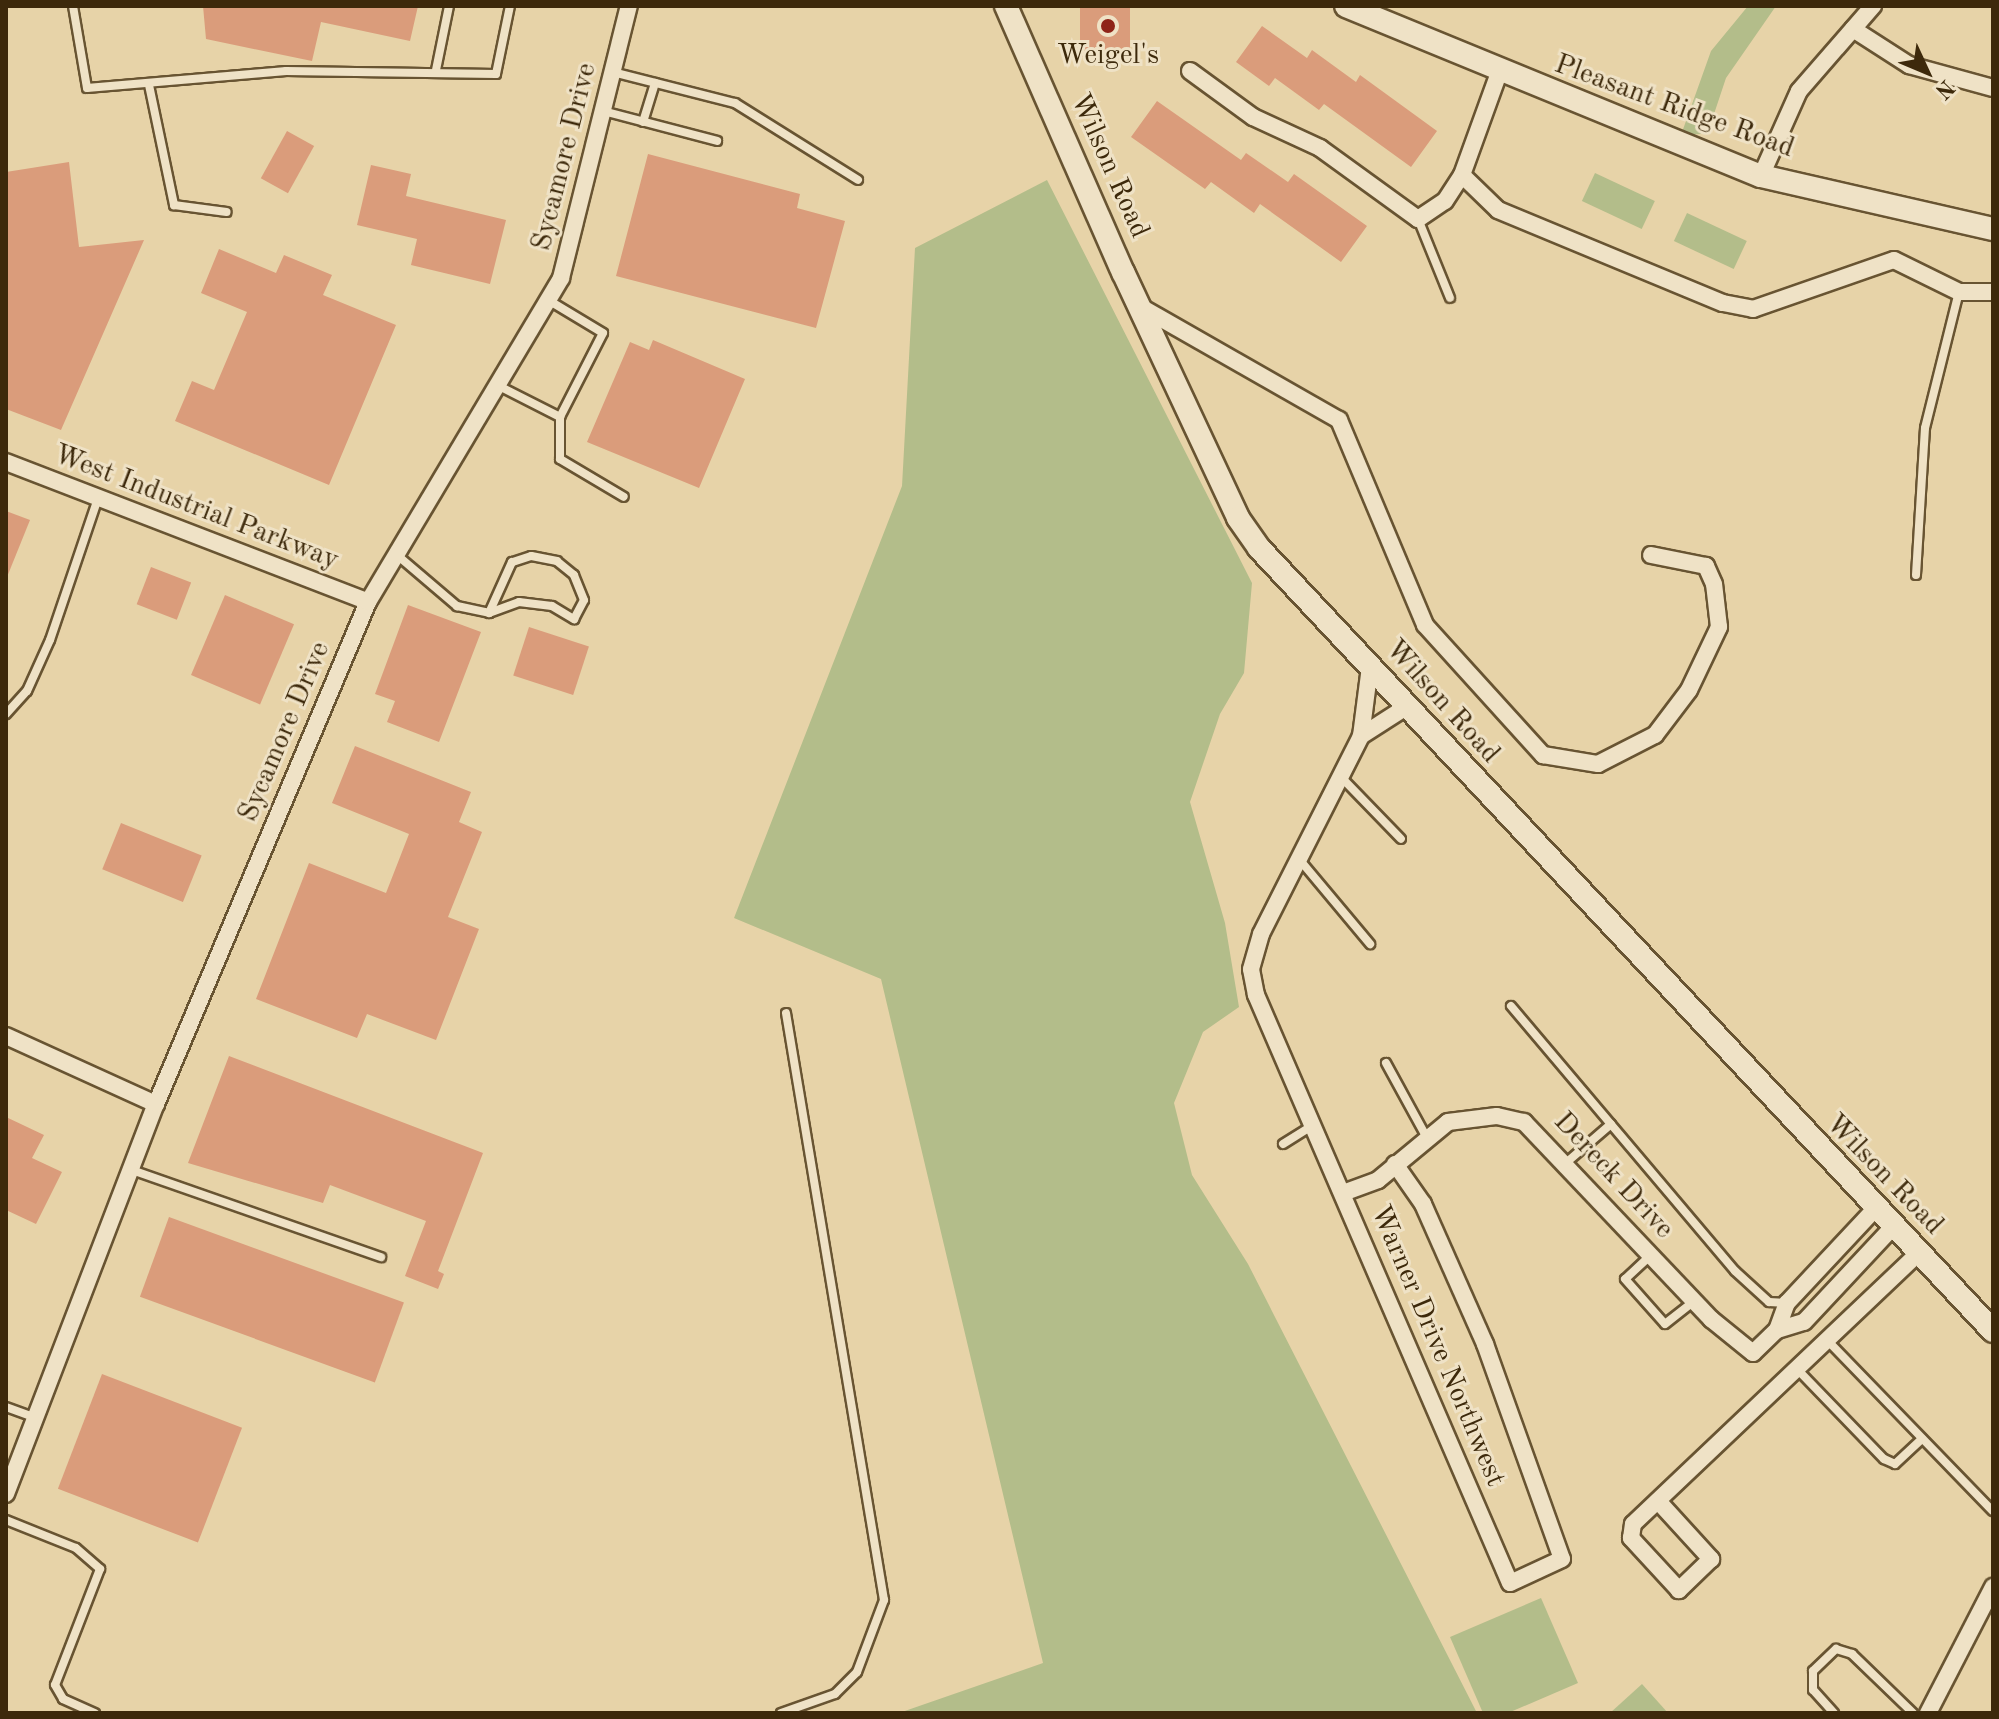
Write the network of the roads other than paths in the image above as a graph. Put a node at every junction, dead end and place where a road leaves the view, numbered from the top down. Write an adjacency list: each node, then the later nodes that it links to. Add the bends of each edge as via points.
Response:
1 (73, 6): 14 (lane, via 87,88)
2 (449, 6): 9 (lane)
3 (510, 6): 9 (lane, via 496,74)
4 (629, 6): 11 (street, Sycamore Drive)
5 (1006, 6): 29 (street, Wilson Road)
6 (1346, 6): 12 (street, Pleasant Ridge Road)
7 (1873, 6): 8 (street)
8 (1853, 29): 15 (street, via 1909,65); 20 (street, via 1799,91)
9 (436, 70): 14 (lane, via 286,71)
10 (1190, 71): 23 (street, via 1253,117 1320,148)
11 (612, 72): 13 (lane); 16 (street, Sycamore Drive)
12 (1499, 73): 19 (street); 20 (street, Pleasant Ridge Road)
13 (655, 83): 17 (lane); 21 (lane, via 735,103)
14 (149, 85): 22 (lane, via 174,205)
15 (1993, 88)
16 (602, 111): 17 (lane); 28 (street, Sycamore Drive, via 561,278)
17 (643, 122): 18 (lane)
18 (717, 141)
19 (1462, 175): 23 (street, via 1445,201); 25 (street, via 1511,217 1723,303 1753,309 1894,260)
20 (1761, 176): 24 (street, Pleasant Ridge Road)
21 (858, 180)
22 (227, 212)
23 (1418, 219): 27 (lane)
24 (1993, 229)
25 (1959, 292): 26 (street); 37 (lane, via 1925,428)
26 (1993, 292)
27 (1450, 298)
28 (548, 300): 30 (street, Sycamore Drive); 31 (lane, via 603,333)
29 (1139, 306): 36 (street, via 1339,420 1425,625 1543,755 1598,764 1655,735 1685,699 1719,627 1714,584 1706,566); 40 (street, Wilson Road, via 1238,518)
30 (497, 385): 31 (lane); 35 (street, Sycamore Drive)
31 (560, 417): 33 (lane, via 560,459)
32 (6, 462): 34 (street, West Industrial Parkway)
33 (624, 497)
34 (98, 498): 38 (street, West Industrial Parkway); 42 (lane, via 50,640 27,691)
35 (396, 555): 38 (street, Sycamore Drive); 39 (lane, via 457,606)
36 (1651, 555)
37 (1916, 575)
38 (368, 602): 52 (street, Sycamore Drive)
39 (489, 613): 39 (lane, via 519,602 552,606 574,619 584,600 574,575 557,561 531,556 512,562)
40 (1370, 667): 41 (street, Wilson Road); 43 (street)
41 (1406, 707): 43 (street); 61 (street, Wilson Road)
42 (6, 714)
43 (1361, 736): 44 (street, Warner Drive Northwest)
44 (1340, 777): 45 (lane); 46 (street, Warner Drive Northwest)
45 (1401, 839)
46 (1299, 859): 47 (lane); 54 (street, Warner Drive Northwest, via 1251,969)
47 (1370, 944)
48 (1511, 1006): 53 (lane)
49 (786, 1013): 81 (lane, via 884,1600 857,1672 835,1694)
50 (6, 1036): 52 (street)
51 (1386, 1063): 55 (lane)
52 (156, 1104): 59 (street, Sycamore Drive)
53 (1611, 1124): 57 (lane); 67 (lane, via 1735,1271 1769,1302)
54 (1313, 1125): 56 (lane); 60 (street, Warner Drive Northwest)
55 (1427, 1138): 57 (street, Dereck Drive, via 1464,1117 1497,1116 1524,1122); 58 (street, Dereck Drive)
56 (1283, 1144)
57 (1567, 1162): 63 (street, Dereck Drive)
58 (1395, 1164): 60 (street, Dereck Drive, via 1378,1180); 60 (street, Warner Drive Northwest, via 1423,1204 1485,1344 1562,1559 1510,1583)
59 (131, 1170): 65 (lane); 73 (street, Sycamore Drive)
60 (1343, 1193)
61 (1875, 1209): 62 (street, Wilson Road); 67 (street)
62 (1893, 1227): 64 (street, Wilson Road); 68 (street, Dereck Drive, via 1804,1322)
63 (1651, 1254): 66 (street, Dereck Drive); 66 (lane, via 1625,1279 1665,1324)
64 (1918, 1254): 69 (street, Wilson Road); 70 (street)
65 (381, 1257)
66 (1694, 1301): 68 (street, Dereck Drive, via 1753,1353)
67 (1787, 1303): 68 (street)
68 (1777, 1330)
69 (1993, 1331)
70 (1827, 1340): 71 (street); 74 (lane)
71 (1797, 1369): 74 (lane, via 1884,1459 1895,1464); 76 (street)
72 (6, 1407): 73 (lane)
73 (34, 1417): 75 (street, Sycamore Drive)
74 (1922, 1439): 77 (lane)
75 (6, 1494)
76 (1658, 1501): 76 (street, via 1633,1524 1631,1538 1679,1590 1711,1559)
77 (1993, 1511)
78 (6, 1520): 80 (lane, via 76,1548 100,1569 55,1685 63,1699)
79 (1993, 1587): 84 (street)
80 (95, 1713)
81 (781, 1713)
82 (1834, 1713): 83 (lane, via 1813,1690 1813,1671 1836,1649 1852,1654)
83 (1913, 1713)
84 (1928, 1713)

